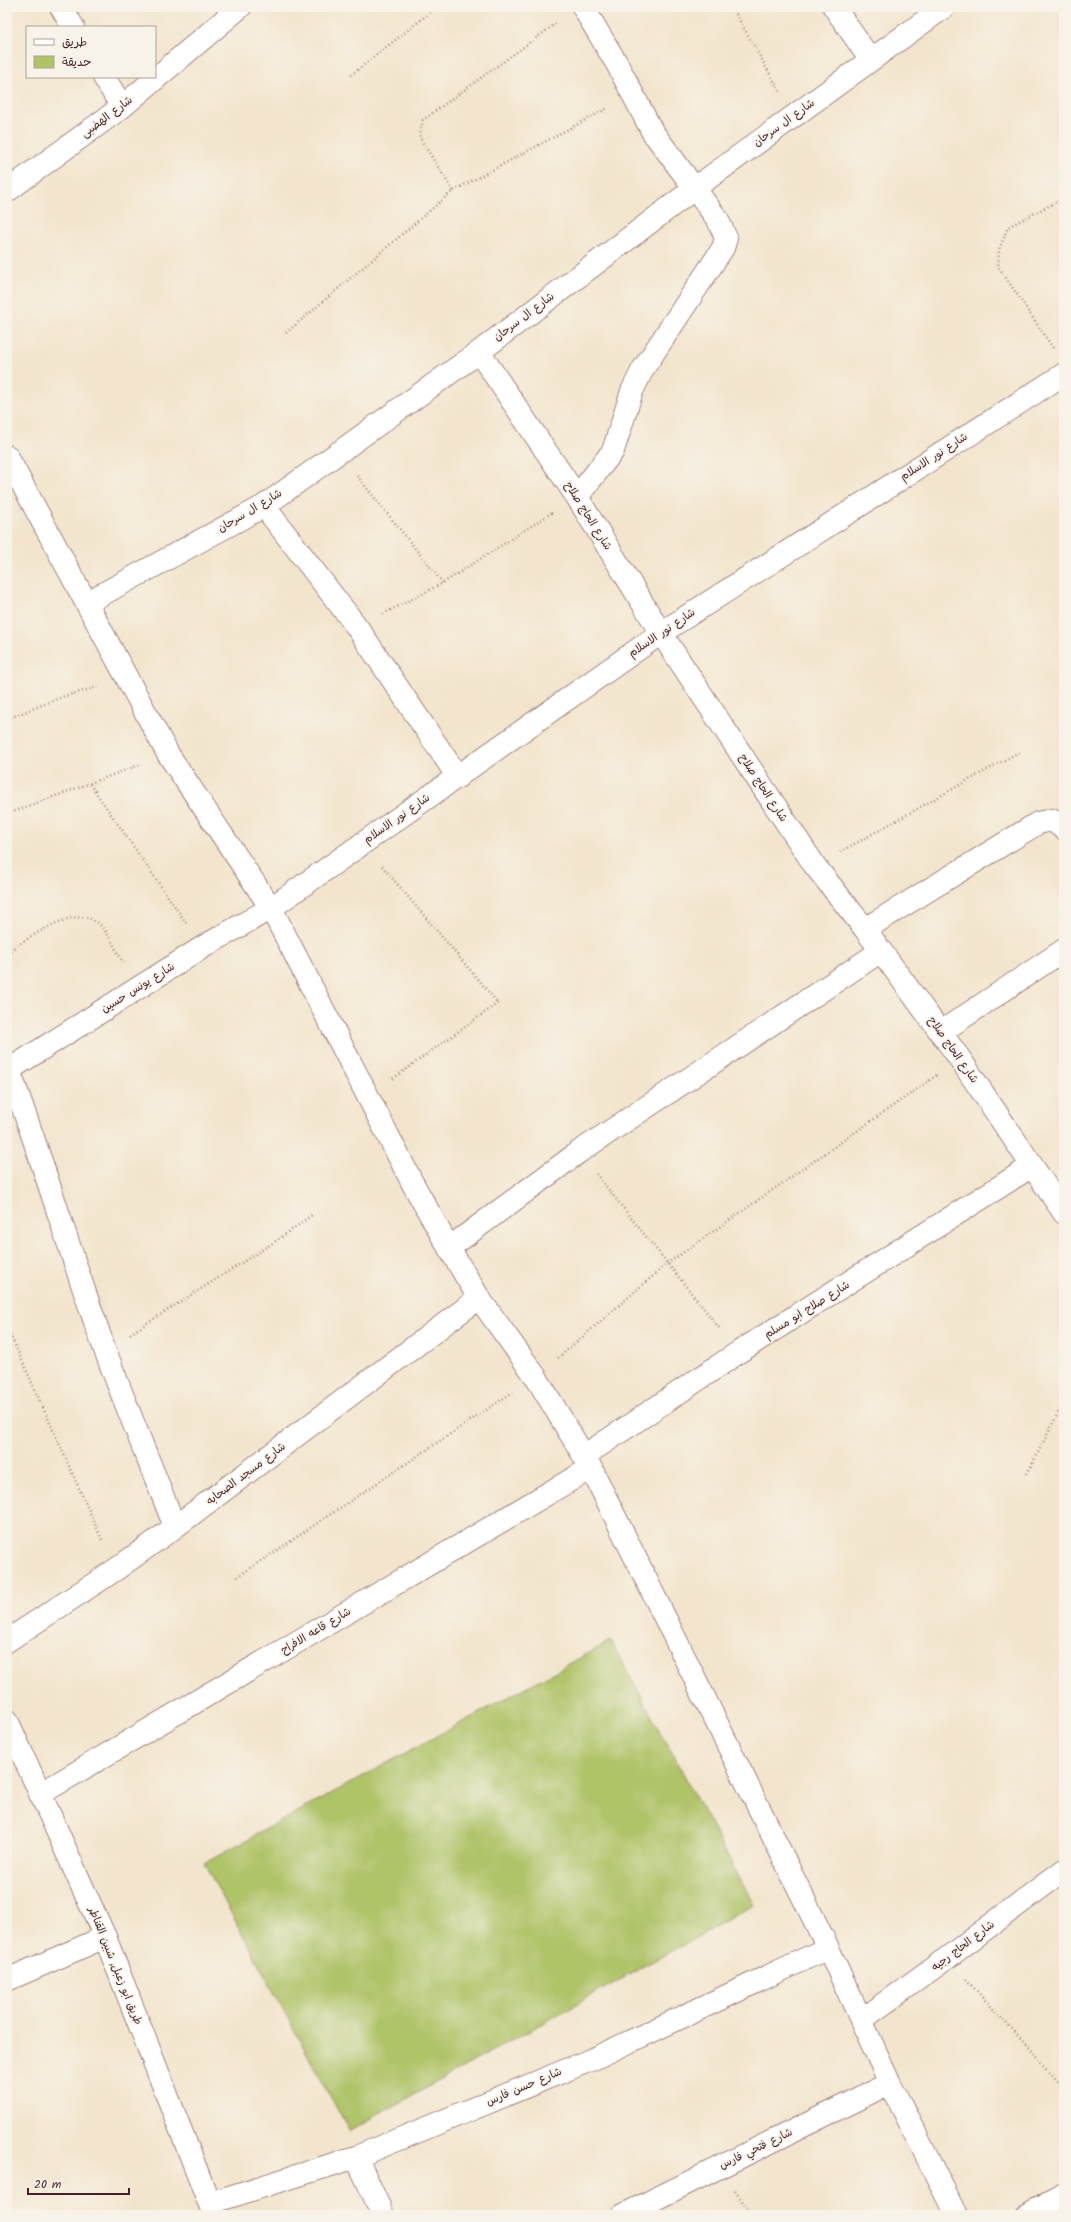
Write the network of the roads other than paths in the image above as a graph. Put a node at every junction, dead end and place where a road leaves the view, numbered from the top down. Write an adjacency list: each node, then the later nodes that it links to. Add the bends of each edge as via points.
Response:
1 (61, 7): 6 (street)
2 (240, 7): 9 (street, شارع الهضبى)
3 (583, 7): 10 (street, via 652,131)
4 (834, 7): 7 (street)
5 (944, 7): 7 (street, شارع ال سرحان)
6 (72, 26)
7 (870, 59): 10 (street, شارع ال سرحان)
8 (105, 78): 9 (street)
9 (122, 107): 11 (street, شارع الهضبى)
10 (695, 188): 12 (street, شارع ال سرحان); 15 (street, via 723,230 726,238 723,248 643,369 632,391 608,459)
11 (7, 191)
12 (479, 352): 15 (street, شارع الحاج صلاح); 16 (street, شارع ال سرحان)
13 (1064, 374): 18 (street, شارع نور الاسلام)
14 (7, 456): 17 (street)
15 (577, 497): 18 (street, شارع الحاج صلاح)
16 (264, 506): 17 (street, شارع ال سرحان); 19 (street, via 357,627)
17 (88, 602): 21 (street, via 168,754)
18 (661, 632): 19 (street, شارع نور الاسلام); 22 (street, شارع الحاج صلاح, via 815,866)
19 (458, 777): 21 (street, شارع نور الاسلام)
20 (1064, 829): 22 (street, via 1052,820 1038,823)
21 (271, 908): 26 (street, شارع يونس حسين, via 203,947); 29 (street)
22 (865, 929): 24 (street, شارع الحاج صلاح)
23 (1064, 950): 25 (street)
24 (882, 951): 25 (street, شارع الحاج صلاح); 29 (street, via 579,1152)
25 (941, 1032): 27 (street, شارع الحاج صلاح)
26 (8, 1071): 32 (street, via 35,1139 59,1218 105,1350)
27 (1032, 1166): 28 (street, شارع الحاج صلاح); 31 (street, شارع صلاح ابو مسلم, via 739,1352)
28 (1064, 1213)
29 (449, 1248): 30 (street)
30 (479, 1298): 31 (street, via 536,1377); 32 (street, شارع مسجد الصحابه)
31 (588, 1462): 35 (street, شارع قاعه الافراح); 38 (street)
32 (175, 1527): 33 (street, شارع مسجد الصحابه)
33 (7, 1641)
34 (7, 1720): 35 (street, طريق ابو زعبل, شبين القناطر)
35 (40, 1794): 37 (street, طريق ابو زعبل, شبين القناطر)
36 (1064, 1870): 40 (street, شارع الحاج رجيه)
37 (105, 1937): 39 (street); 44 (street, طريق ابو زعبل, شبين القناطر)
38 (828, 1948): 40 (street); 42 (street, شارع حسن فارس, via 593,2059)
39 (7, 1980)
40 (861, 2020): 41 (street)
41 (890, 2084): 46 (street, شارع فتحي فارس); 47 (street)
42 (356, 2157): 44 (street, شارع حسن فارس); 45 (street)
43 (1064, 2196): 48 (street)
44 (212, 2209)
45 (384, 2215)
46 (623, 2215)
47 (956, 2215)
48 (1027, 2215)

